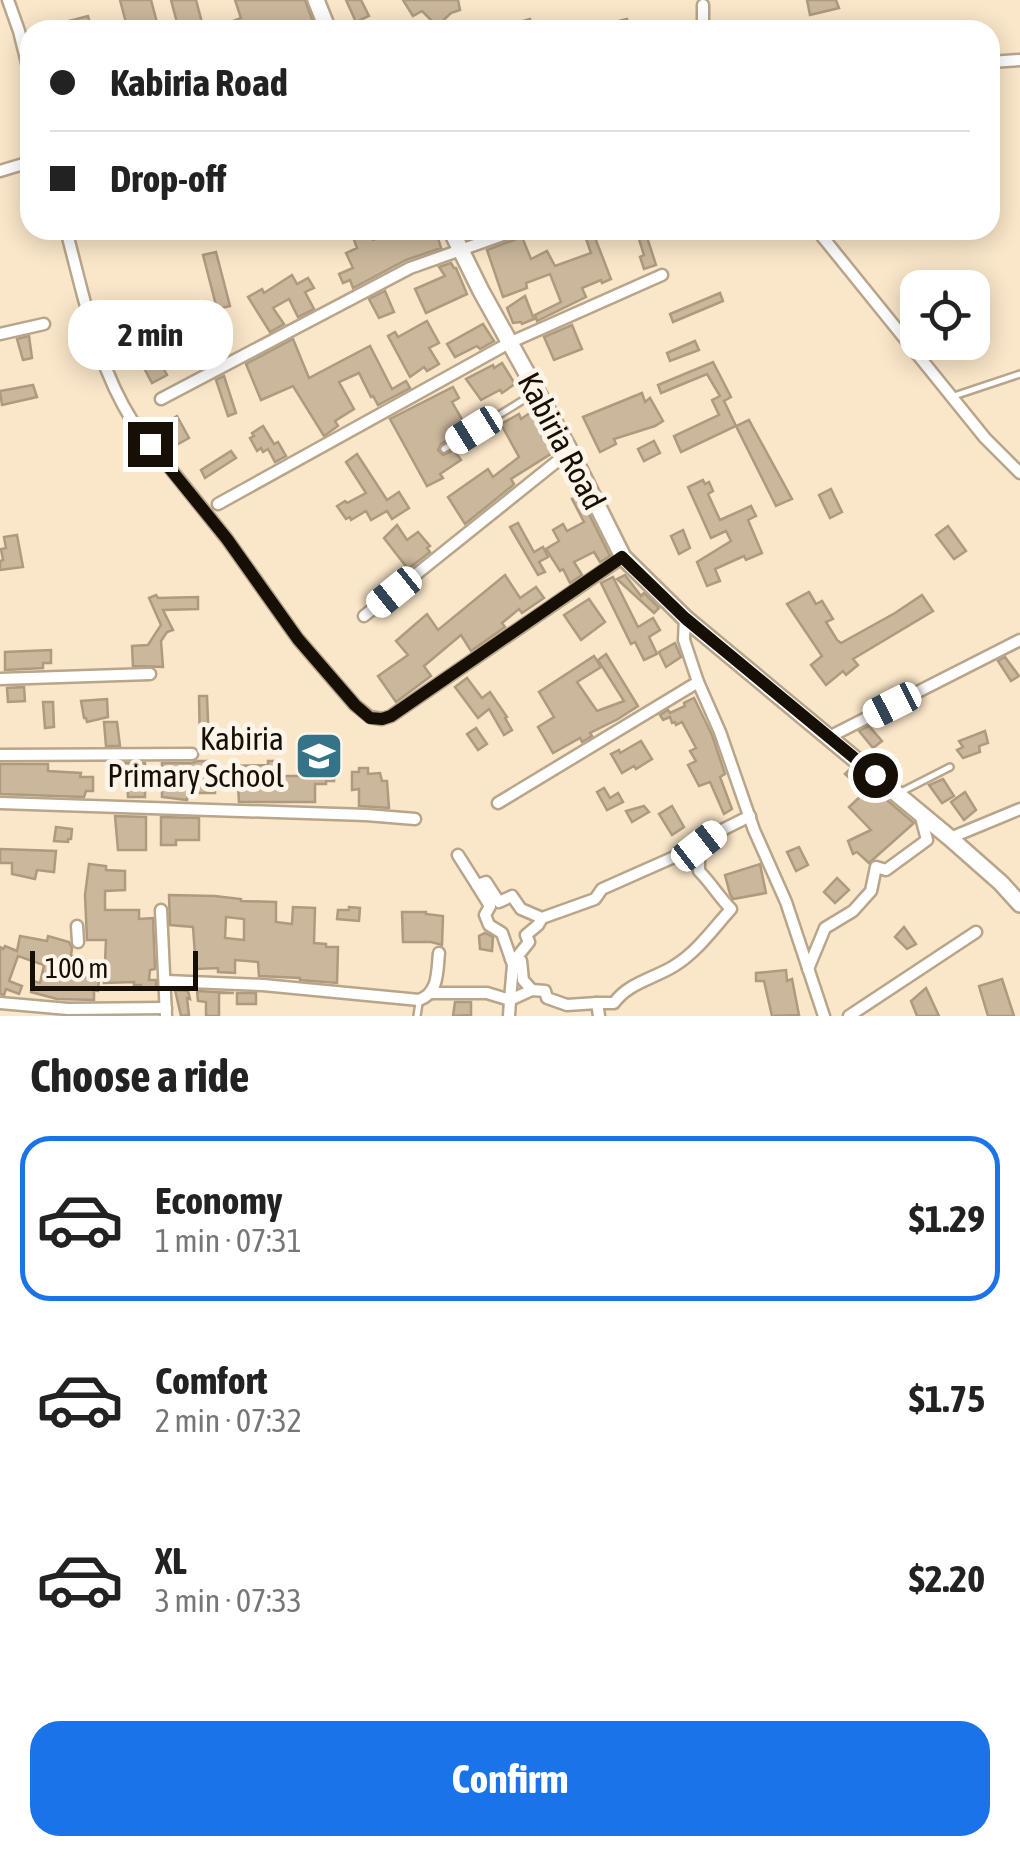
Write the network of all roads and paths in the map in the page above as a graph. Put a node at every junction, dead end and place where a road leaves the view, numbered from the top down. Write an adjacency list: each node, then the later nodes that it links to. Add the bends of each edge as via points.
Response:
1 (8, 0): 2 (street)
2 (20, 31)
3 (69, 240): 20 (street, via 95,338 121,402 298,639 370,718 391,716)
4 (457, 240): 7 (main road, Kabiria Road)
5 (488, 240): 7 (street)
6 (826, 240): 14 (street)
7 (462, 249): 11 (main road, Kabiria Road); 15 (street, via 410,268)
8 (662, 275): 11 (street)
9 (44, 324): 10 (street)
10 (0, 334)
11 (509, 343): 13 (main road, Kabiria Road); 19 (street)
12 (1020, 374): 14 (lane)
13 (536, 392): 16 (lane); 17 (main road, Kabiria Road)
14 (951, 397): 18 (street)
15 (161, 399)
16 (444, 449)
17 (570, 451): 20 (main road, Kabiria Road); 21 (street)
18 (1020, 473)
19 (218, 504)
20 (622, 557): 22 (main road, Kabiria Road)
21 (364, 616)
22 (685, 618): 26 (street, via 684,640); 27 (main road, Kabiria Road)
23 (1020, 640): 27 (street)
24 (150, 674): 25 (street)
25 (0, 678)
26 (698, 682): 33 (street); 36 (street)
27 (829, 737): 31 (main road, Kabiria Road)
28 (0, 754): 29 (street)
29 (192, 754)
30 (950, 767): 31 (lane)
31 (898, 794): 35 (main road, Kabiria Road)
32 (0, 802): 37 (street)
33 (498, 803)
34 (1020, 809): 38 (street)
35 (920, 812): 38 (main road, Kabiria Road); 50 (street, via 927,840 886,870 876,868 871,891 826,928)
36 (750, 816): 39 (street); 50 (street)
37 (415, 819)
38 (950, 838): 42 (main road, Kabiria Road)
39 (699, 846): 44 (street); 57 (street, via 699,871 731,909 672,968 622,992 614,1003)
40 (458, 855): 41 (street)
41 (477, 885): 44 (street, via 486,882 499,902 512,896 520,909); 49 (street, via 490,906 489,925 502,933)
42 (1020, 904)
43 (161, 910): 51 (street)
44 (542, 918): 49 (street)
45 (77, 926): 47 (street)
46 (976, 932): 65 (street)
47 (78, 942)
48 (439, 954): 53 (street)
49 (511, 959): 52 (street, via 520,962 522,980); 55 (street)
50 (808, 969): 64 (street)
51 (166, 981): 54 (street); 59 (street)
52 (532, 990): 55 (street); 58 (street)
53 (431, 994): 54 (street); 55 (street, via 487,993)
54 (419, 1000): 60 (lane)
55 (510, 1000): 61 (street)
56 (0, 1003): 59 (street)
57 (597, 1003): 58 (street); 63 (street)
58 (567, 1004): 62 (street)
59 (166, 1012)
60 (417, 1016)
61 (508, 1016)
62 (575, 1016)
63 (598, 1016)
64 (824, 1016)
65 (849, 1016)

